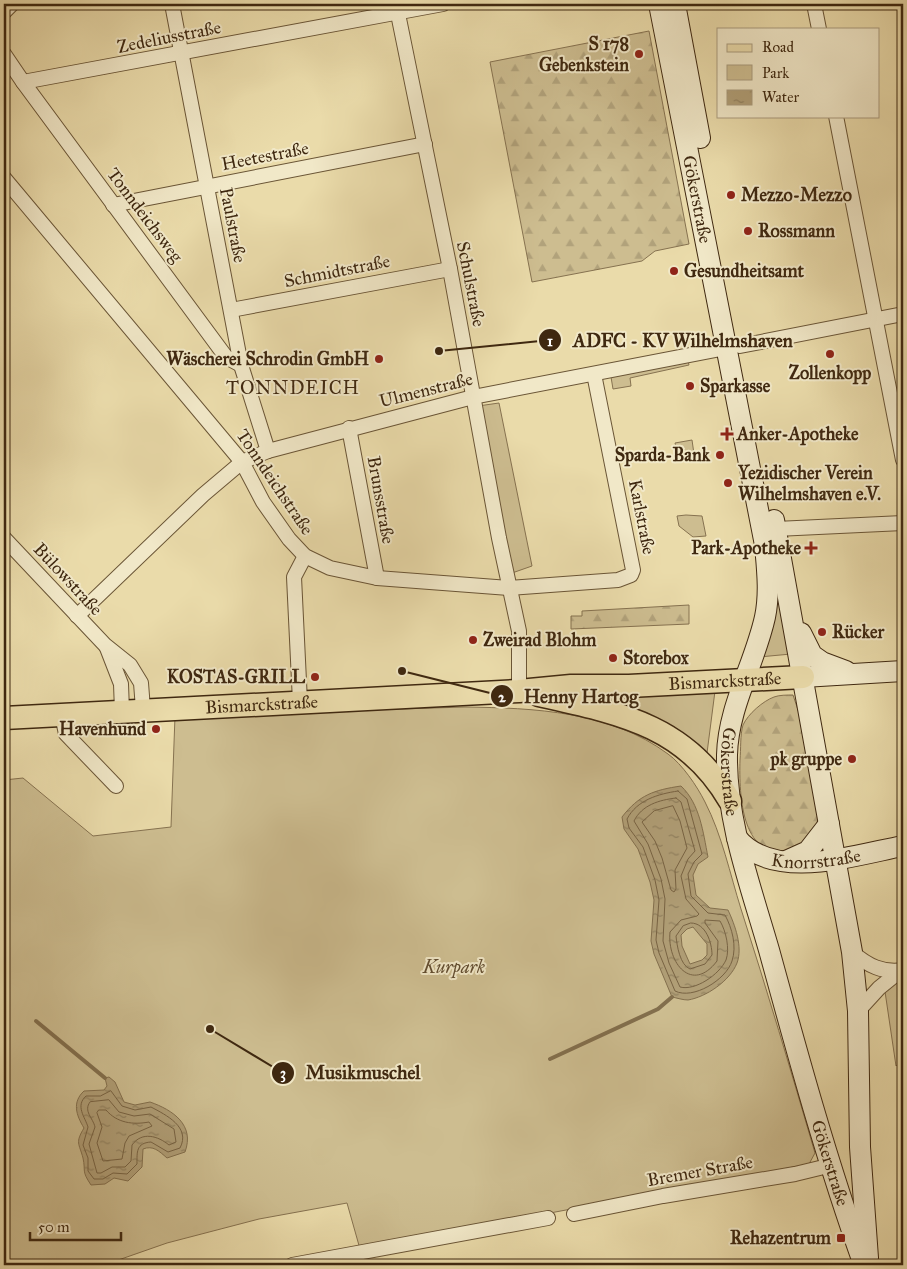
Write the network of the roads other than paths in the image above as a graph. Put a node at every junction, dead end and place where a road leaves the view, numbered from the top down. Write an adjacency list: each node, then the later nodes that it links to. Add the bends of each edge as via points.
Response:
1 (12, 4): 8 (street)
2 (172, 4): 11 (street, Paulstraße)
3 (443, 4): 7 (street, Zedeliusstraße)
4 (659, 4): 22 (main road, Gökerstraße)
5 (675, 4): 22 (main road, Gökerstraße)
6 (814, 4): 9 (street)
7 (397, 8): 11 (street, Zedeliusstraße); 14 (street, Schulstraße)
8 (4, 12)
9 (819, 28)
10 (4, 54): 12 (street)
11 (181, 54): 12 (street, Zedeliusstraße); 16 (street, Paulstraße)
12 (23, 82): 17 (street, Tonndeichsweg)
13 (836, 118): 21 (street)
14 (424, 144): 16 (street, Heetestraße); 18 (street, Schulstraße)
15 (4, 178): 29 (street, Tonndeichstraße)
16 (207, 186): 17 (street, Heetestraße); 19 (street, Paulstraße)
17 (113, 204): 23 (street, Tonndeichsweg, via 226,357)
18 (450, 269): 19 (street, Schmidtstraße); 25 (street, Schulstraße)
19 (231, 310): 23 (street, Paulstraße)
20 (903, 314): 21 (street, Ulmenstraße)
21 (876, 319): 22 (street, Ulmenstraße); 28 (street)
22 (733, 347): 24 (street, Ulmenstraße); 31 (main road, Gökerstraße); 42 (main road, Gökerstraße, via 765,545 768,590 766,616)
23 (242, 365): 27 (street, Paulstraße)
24 (594, 374): 25 (street, Ulmenstraße); 35 (street, Karlstraße, via 633,570 627,577 600,582)
25 (473, 396): 26 (street, Ulmenstraße); 35 (street, Schulstraße)
26 (349, 428): 27 (street, Ulmenstraße); 34 (street, Brunsstraße)
27 (268, 451): 29 (street, Ulmenstraße)
28 (903, 460)
29 (242, 462): 33 (street, Tonndeichstraße, via 263,502); 36 (street, Ulmenstraße)
30 (903, 523): 31 (street)
31 (776, 529): 37 (main road, Gökerstraße)
32 (4, 538): 36 (street, Bülowstraße)
33 (305, 556): 34 (street, Tonndeichstraße, via 330,568); 44 (street, via 294,577)
34 (377, 578): 35 (street, Tonndeichstraße)
35 (509, 588): 43 (street, Schulstraße, via 519,631)
36 (77, 616): 38 (street, Bülowstraße)
37 (793, 624): 40 (main road, via 804,636 812,655); 41 (main road, Gökerstraße)
38 (105, 646): 45 (street, Bülowstraße); 45 (street, Bülowstraße, via 130,665 141,682)
39 (903, 671): 40 (main road, Bismarckstraße)
40 (850, 673): 41 (main road, Bismarckstraße)
41 (803, 677): 42 (main road, Bismarckstraße); 50 (main road, Gökerstraße)
42 (744, 680): 43 (main road, Bismarckstraße); 49 (main road, Gökerstraße, via 727,749)
43 (519, 691): 44 (main road, Bismarckstraße); 49 (main road, Bismarckstraße, via 629,718 663,732 697,758)
44 (300, 702): 45 (main road, Bismarckstraße)
45 (133, 710): 46 (main road, Bismarckstraße)
46 (62, 715): 47 (main road, Bismarckstraße); 48 (street, via 66,734)
47 (4, 718)
48 (116, 786)
49 (730, 801): 51 (main road, Gökerstraße)
50 (829, 824): 53 (main road, Gökerstraße); 54 (main road, via 808,851)
51 (737, 838): 54 (main road, Knorrstraße, via 754,854); 58 (main road, Gökerstraße)
52 (903, 846): 53 (main road, Knorrstraße)
53 (835, 859): 54 (main road, Knorrstraße); 55 (main road, Gökerstraße)
54 (784, 862)
55 (852, 952): 56 (street, via 863,962 881,970); 57 (main road, Gökerstraße)
56 (902, 971): 57 (street, via 879,988)
57 (858, 1011): 62 (main road, Gökerstraße)
58 (832, 1165): 59 (street, Bremer Straße); 62 (main road, Gökerstraße)
59 (574, 1214)
60 (548, 1218): 61 (street)
61 (292, 1265)
62 (866, 1265)

